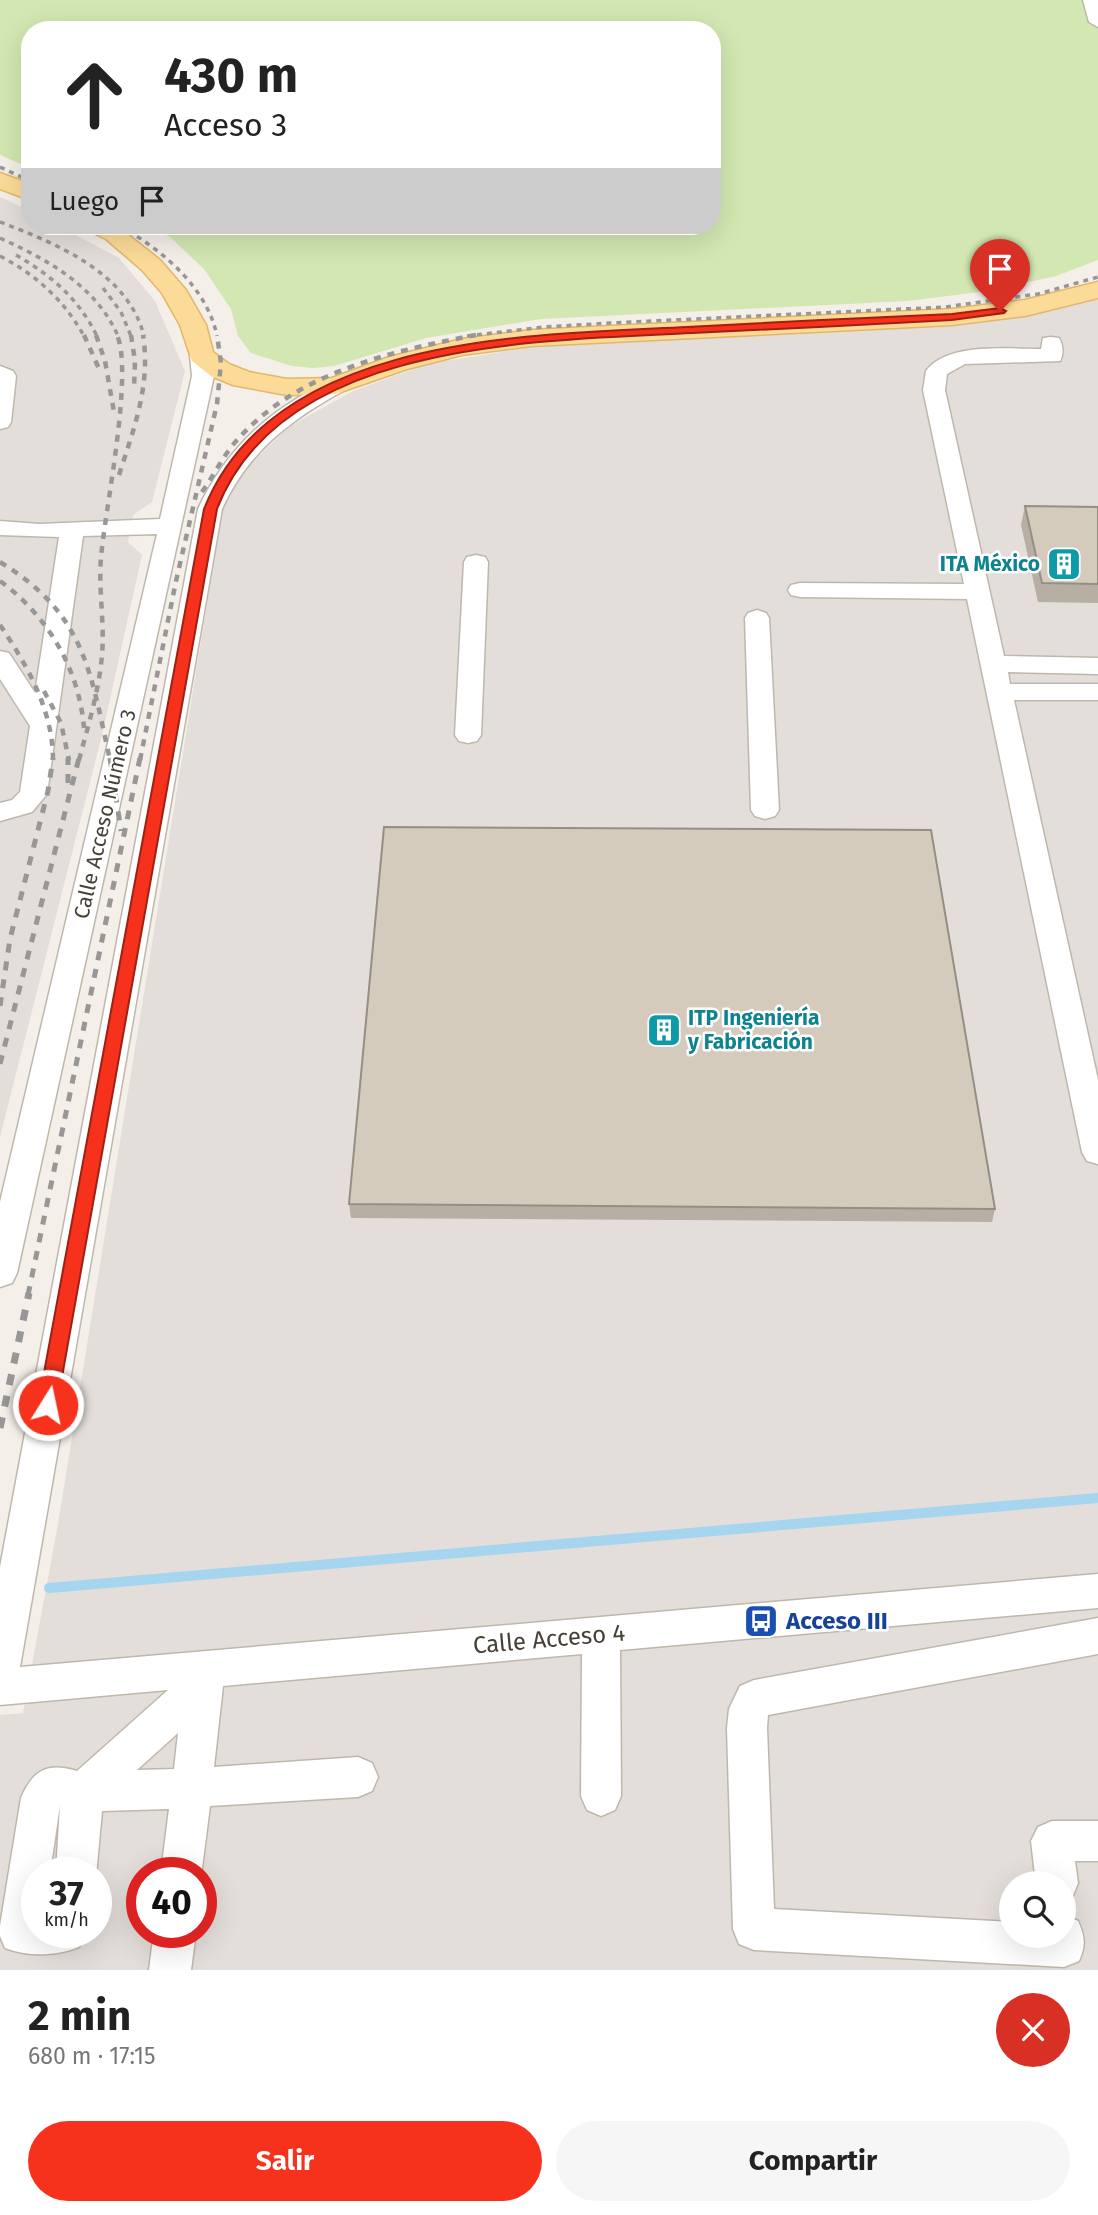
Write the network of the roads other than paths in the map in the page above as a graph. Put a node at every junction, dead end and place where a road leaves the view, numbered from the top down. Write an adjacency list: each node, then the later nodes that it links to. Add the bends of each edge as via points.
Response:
1 (1091, 0): 2 (street)
2 (1098, 22)
3 (0, 180): 4 (main road)
4 (21, 189)
5 (116, 235): 8 (main road, via 173,290 193,325)
6 (1098, 290): 10 (main road, via 1025,308 952,317 531,338 462,347)
7 (1051, 344): 17 (street, via 1052,356 960,358 937,370 934,390)
8 (201, 355): 10 (main road, via 220,370 243,379 287,387); 12 (street, Calle Acceso Número 3, via 204,376)
9 (0, 373): 11 (street, via 5,376)
10 (335, 386): 33 (street, Calle Acceso Número 3, via 285,415 247,448 219,486 210,509)
11 (0, 422)
12 (171, 526): 14 (street); 29 (street, Calle Acceso Número 3)
13 (0, 528): 14 (street)
14 (72, 530): 24 (street)
15 (476, 562): 25 (street)
16 (800, 590): 17 (street)
17 (977, 592): 20 (street)
18 (757, 618): 26 (street)
19 (0, 659): 24 (street)
20 (995, 664): 21 (street); 22 (street)
21 (1098, 666)
22 (1001, 692): 23 (street); 28 (street)
23 (1098, 692)
24 (43, 726): 27 (street, via 33,794 22,806)
25 (468, 735)
26 (765, 810)
27 (0, 812)
28 (1098, 1152)
29 (0, 1273)
30 (1098, 1591): 31 (street, Calle Acceso 4)
31 (601, 1635): 34 (street, Calle Acceso 4); 39 (street)
32 (1098, 1636): 45 (street, via 754,1699 748,1709 754,1929)
33 (0, 1670)
34 (204, 1677): 35 (street, Calle Acceso 4); 37 (street); 38 (street)
35 (0, 1687)
36 (358, 1777): 37 (street)
37 (192, 1788): 38 (street); 43 (street)
38 (83, 1792): 41 (street, via 60,1785 48,1788 41,1798); 42 (street)
39 (601, 1796)
40 (1098, 1841): 44 (street, via 1052,1841)
41 (32, 1857)
42 (78, 1857)
43 (184, 1857)
44 (1056, 1871)
45 (999, 1943)
46 (173, 1948): 47 (street)
47 (170, 1970)

